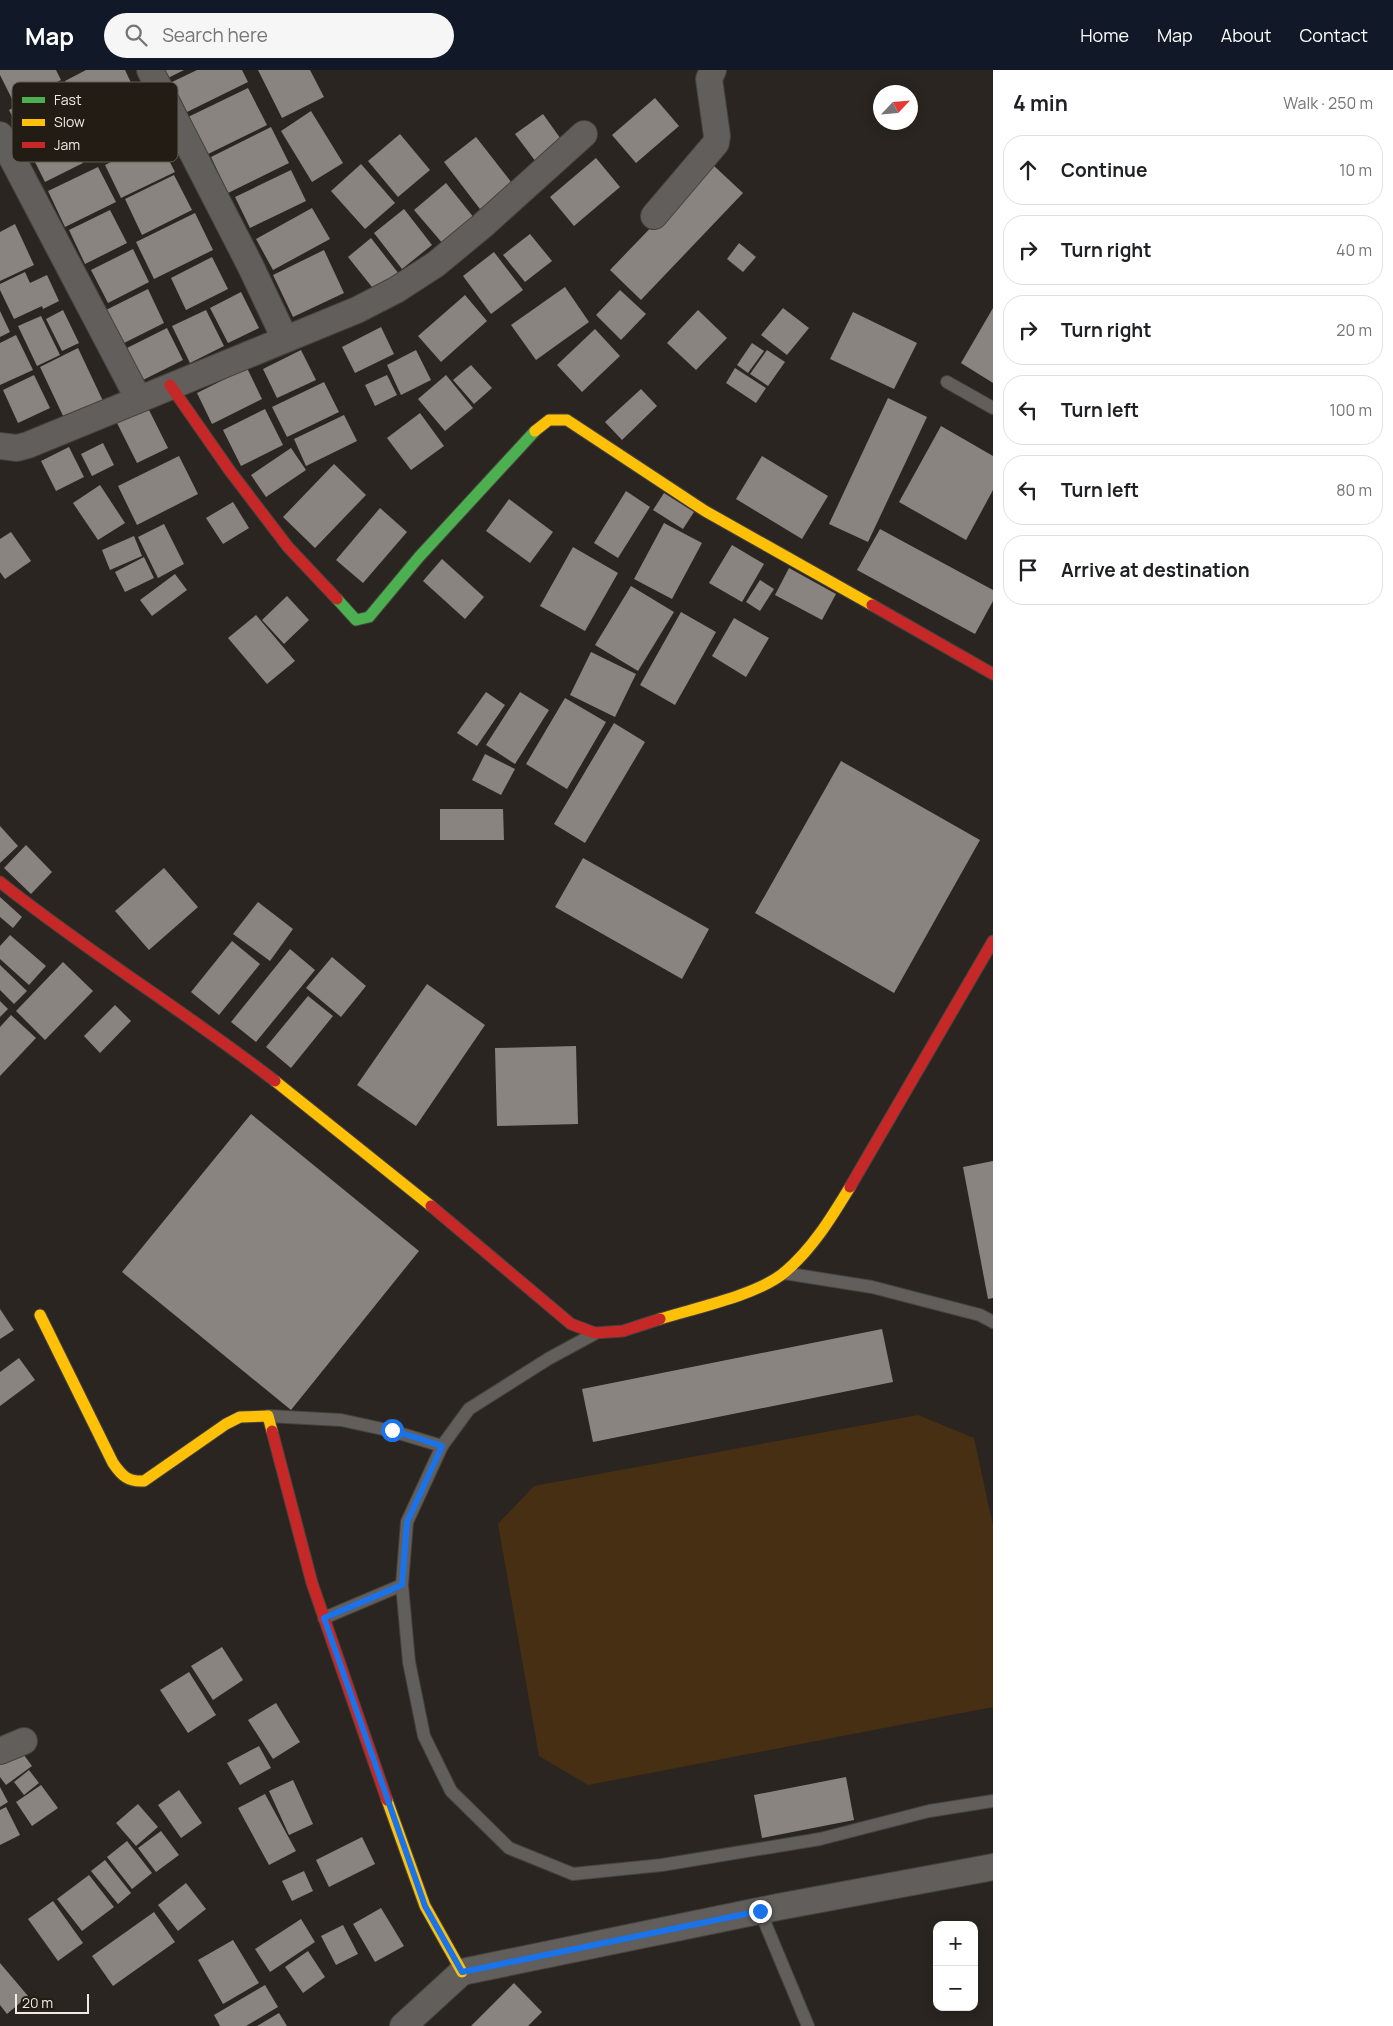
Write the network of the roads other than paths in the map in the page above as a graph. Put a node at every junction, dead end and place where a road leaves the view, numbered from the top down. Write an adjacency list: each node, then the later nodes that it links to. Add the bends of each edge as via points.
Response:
1 (150, 70): 3 (street)
2 (713, 70): 9 (street, via 709,79 716,143)
3 (156, 82)
4 (178, 125): 10 (street)
5 (584, 134): 10 (street, via 436,264 357,310)
6 (0, 135): 7 (street)
7 (12, 158)
8 (14, 162): 13 (street)
9 (654, 216)
10 (285, 339): 12 (street)
11 (947, 382): 14 (lane)
12 (170, 385): 13 (street); 16 (street, via 288,547 356,620 369,617 539,427 557,417 705,511)
13 (138, 398): 15 (street, via 28,445 17,448)
14 (993, 408)
15 (0, 446)
16 (993, 674)
17 (0, 882): 22 (street, via 31,908 208,1030 423,1199 571,1324)
18 (993, 941): 19 (street, via 824,1231)
19 (784, 1273): 21 (lane, via 872,1287 980,1315); 22 (street, via 750,1291 723,1300 623,1331)
20 (40, 1315): 23 (street, via 112,1463 131,1482 144,1481 240,1417)
21 (993, 1322)
22 (596, 1333): 24 (lane, via 469,1408)
23 (268, 1416): 24 (lane, via 341,1420 392,1430); 26 (street)
24 (442, 1446): 25 (lane, via 407,1522)
25 (402, 1585): 26 (lane); 27 (lane, via 409,1662 424,1736 451,1791 509,1848 573,1874 662,1865 811,1840 929,1811)
26 (324, 1618): 30 (street, via 425,1906)
27 (993, 1801)
28 (993, 1867): 29 (street)
29 (760, 1911): 30 (street); 32 (lane)
30 (462, 1972): 31 (street)
31 (403, 2026)
32 (808, 2026)

